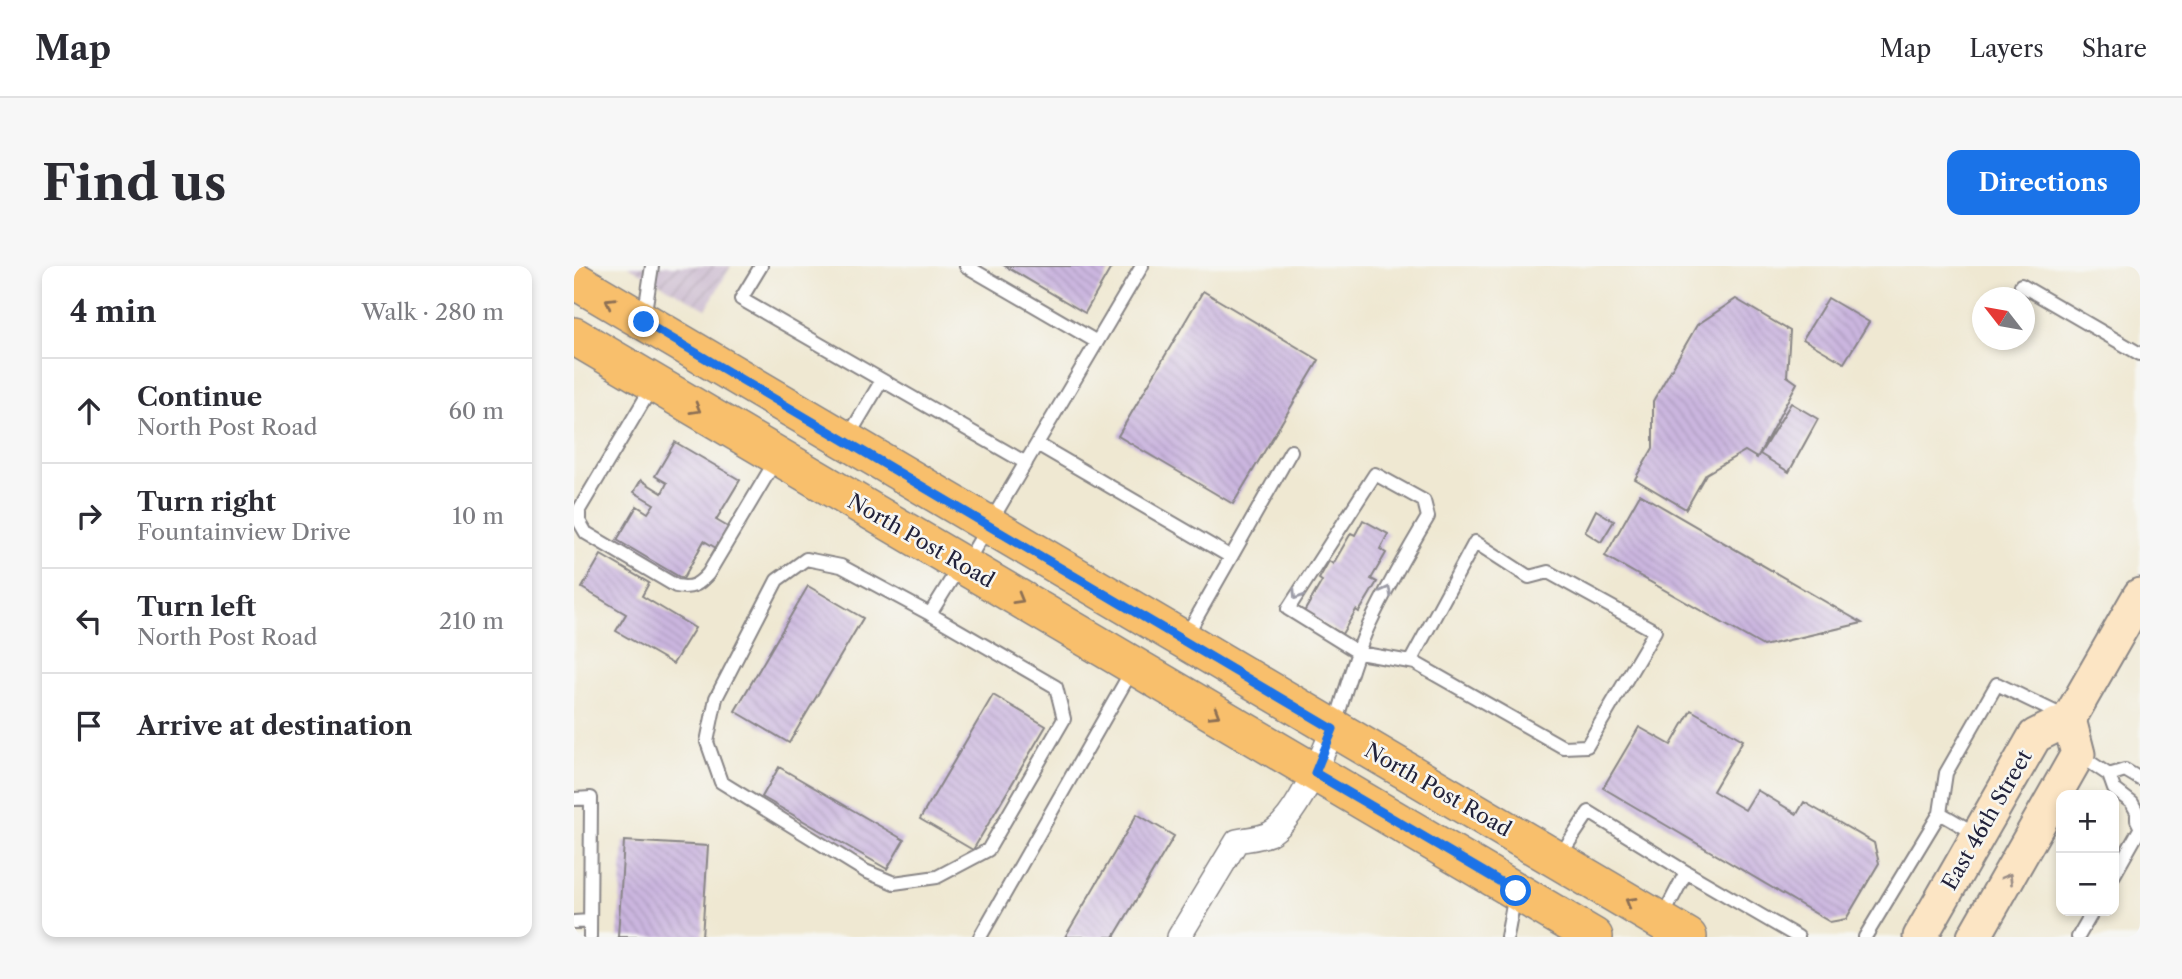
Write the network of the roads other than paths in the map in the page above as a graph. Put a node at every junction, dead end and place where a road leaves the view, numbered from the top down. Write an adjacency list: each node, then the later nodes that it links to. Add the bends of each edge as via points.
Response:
1 (652, 266): 7 (lane)
2 (761, 266): 13 (lane, via 741,299)
3 (967, 266): 9 (lane)
4 (1142, 266): 9 (lane)
5 (574, 281): 7 (main road, North Post Road, one-way to 5)
6 (2021, 285): 10 (lane)
7 (644, 322): 15 (main road, North Post Road)
8 (574, 336): 12 (main road, North Post Road)
9 (1097, 342): 16 (lane)
10 (2140, 354)
11 (574, 359): 12 (main road)
12 (613, 360): 14 (main road, North Post Road)
13 (882, 380): 15 (lane); 19 (lane)
14 (654, 384): 18 (main road, North Post Road, one-way to 18); 20 (lane)
15 (846, 440): 22 (main road, North Post Road)
16 (1037, 444): 19 (lane); 23 (lane)
17 (1292, 451): 23 (lane)
18 (778, 457): 20 (lane, via 708,573 697,585 685,588 586,533 579,510); 24 (main road, North Post Road)
19 (1026, 463): 22 (lane)
20 (589, 492): 21 (lane)
21 (574, 493)
22 (989, 525): 24 (lane); 27 (main road, North Post Road)
23 (1231, 557): 27 (lane)
24 (964, 567): 26 (lane); 30 (main road, North Post Road, one-way to 30)
25 (2140, 595): 31 (street)
26 (930, 614): 26 (lane, via 841,566 806,559 777,580 716,698 708,742 721,782 865,871 894,883 937,877 988,850 1064,719 1056,687)
27 (1184, 641): 32 (main road, North Post Road)
28 (1359, 653): 28 (lane, one-way to 28, via 1367,629 1428,517 1424,501 1375,474 1288,609); 29 (lane); 32 (lane)
29 (1410, 663): 29 (lane, via 1563,747 1587,746 1655,631 1548,572 1529,577 1475,542)
30 (1134, 667): 34 (main road, North Post Road, one-way to 34); 50 (lane)
31 (2070, 719): 33 (street); 38 (lane, via 1997,684 1946,773); 40 (street, East 46th Street, via 2035,736)
32 (1333, 729): 34 (street); 41 (main road, North Post Road)
33 (2078, 754): 35 (lane); 57 (street, one-way to 33)
34 (1315, 773): 44 (main road, North Post Road); 51 (street, via 1289,815 1269,834 1237,841)
35 (2109, 775): 36 (lane, via 2124,770); 39 (lane, via 2114,789 2132,803)
36 (2140, 779)
37 (574, 799): 47 (lane, via 591,798)
38 (1940, 813): 40 (lane); 55 (lane)
39 (2140, 828): 42 (lane)
40 (1978, 835): 56 (street, East 46th Street)
41 (1557, 860): 43 (lane, via 1589,813); 48 (main road, North Post Road, one-way to 41)
42 (2119, 866)
43 (1686, 872): 48 (lane); 54 (lane)
44 (1516, 891): 52 (lane); 53 (main road, North Post Road)
45 (2090, 916): 58 (lane)
46 (574, 922): 47 (lane)
47 (590, 922): 49 (lane)
48 (1675, 929)
49 (590, 937)
50 (980, 937)
51 (1179, 937)
52 (1507, 937)
53 (1594, 937)
54 (1798, 937)
55 (1865, 937)
56 (1920, 937)
57 (1974, 937)
58 (2078, 937)

